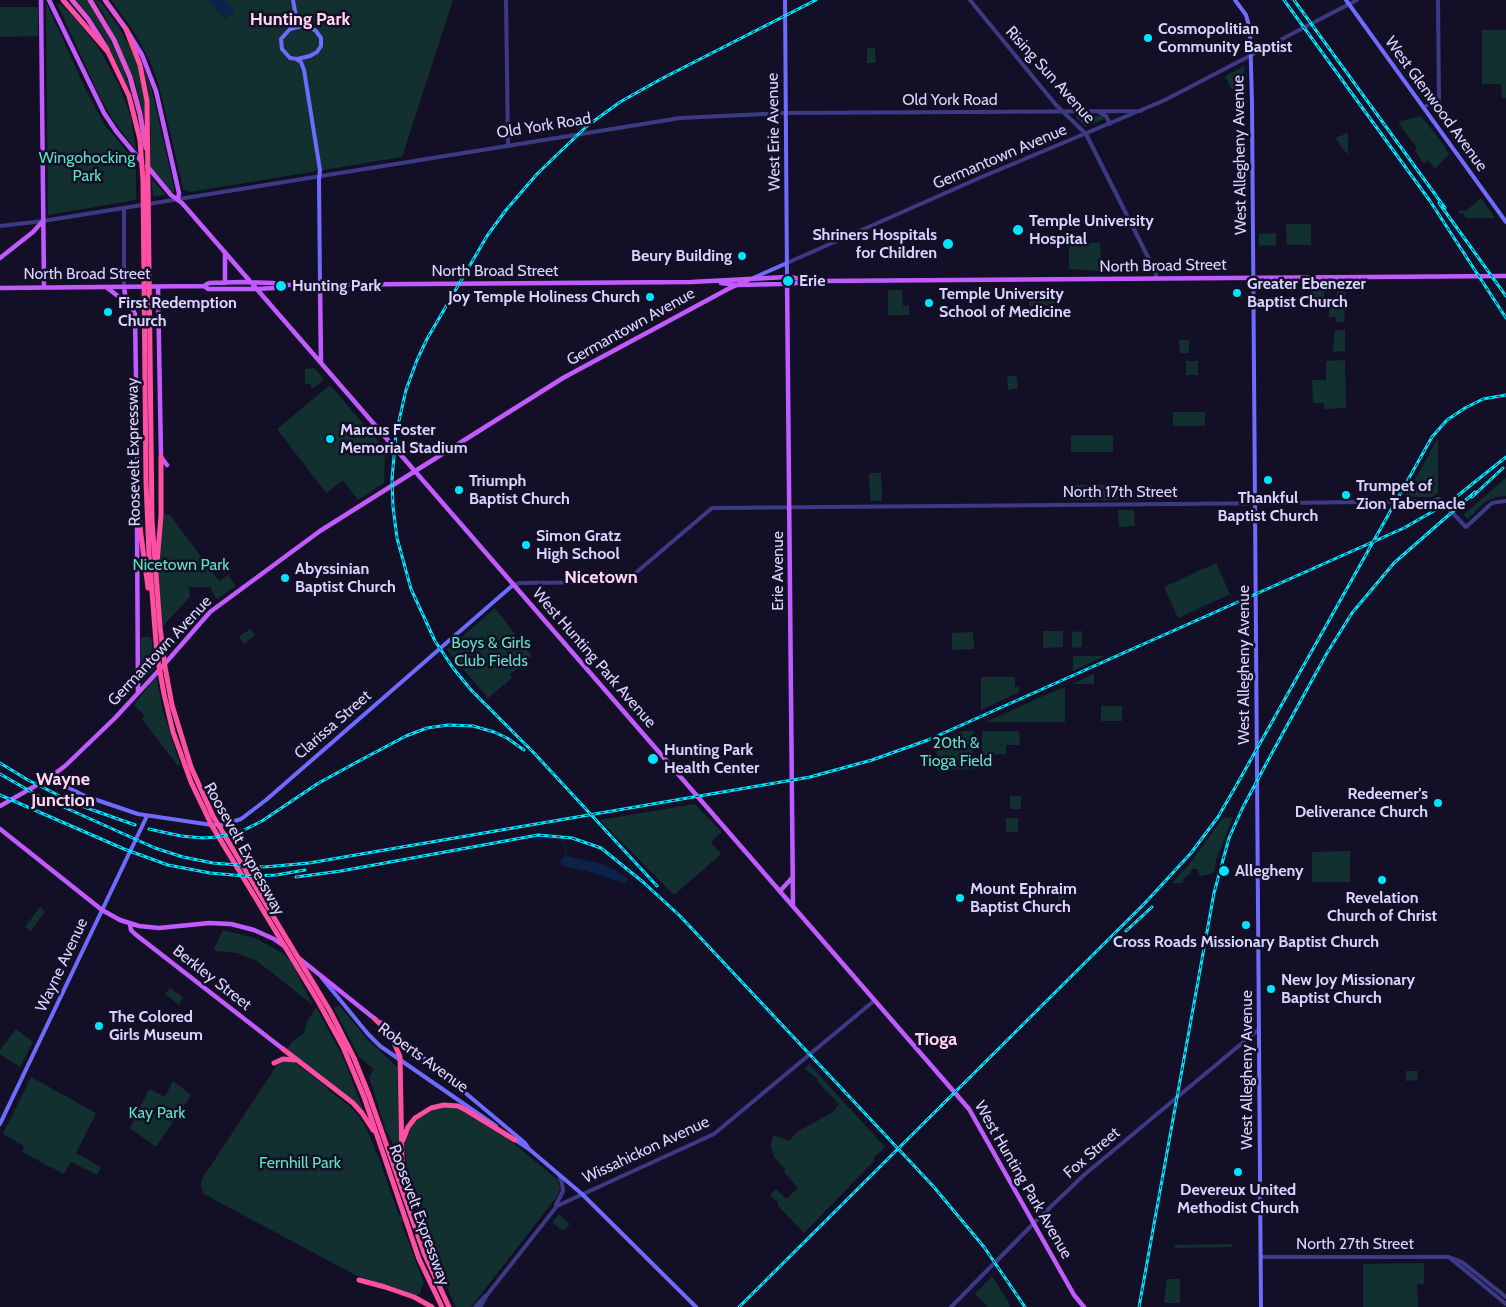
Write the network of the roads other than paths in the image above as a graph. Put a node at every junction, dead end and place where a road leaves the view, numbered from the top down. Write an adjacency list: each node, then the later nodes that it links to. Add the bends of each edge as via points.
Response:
1 (41, 0): 36 (main road)
2 (50, 0): 34 (main road, West Hunting Park Avenue, via 104,113 137,156)
3 (63, 0): 19 (highway)
4 (72, 0): 19 (highway, Roosevelt Expressway)
5 (90, 0): 32 (highway, Roosevelt Expressway, via 114,40 130,77 143,127)
6 (105, 0): 17 (highway)
7 (293, 0): 15 (main road)
8 (506, 0): 31 (street)
9 (785, 0): 28 (main road, West Erie Avenue)
10 (970, 0): 26 (street, Rising Sun Avenue)
11 (1235, 0): 21 (main road, West Allegheny Avenue, via 1246,15)
12 (1356, 0): 14 (street, Germantown Avenue)
13 (1438, 0): 24 (street, via 1439,101)
14 (1347, 2): 21 (street, Germantown Avenue); 24 (main road, West Glenwood Avenue)
15 (296, 16): 16 (main road); 18 (main road)
16 (306, 26): 18 (main road); 20 (main road, via 316,31 322,42)
17 (126, 29): 32 (highway, via 140,65 146,93); 34 (main road, via 142,55 156,91)
18 (290, 29): 22 (main road, via 283,35 280,46 287,56)
19 (108, 52): 71 (highway, Roosevelt Expressway, via 132,106 142,154 146,502)
20 (310, 56): 22 (main road); 23 (main road)
21 (1251, 56): 25 (street, Germantown Avenue); 45 (main road, West Allegheny Avenue)
22 (296, 59): 23 (main road)
23 (304, 70): 33 (main road)
24 (1423, 107): 37 (main road, West Glenwood Avenue)
25 (1141, 111): 27 (street, Old York Road); 29 (street, Germantown Avenue)
26 (1065, 112): 27 (street, Old York Road); 28 (street, Old York Road); 30 (street, Rising Sun Avenue)
27 (1098, 112): 29 (street, via 1106,116)
28 (786, 113): 31 (street, Old York Road, via 680,118); 41 (main road, West Erie Avenue)
29 (1110, 124): 30 (street, Germantown Avenue)
30 (1086, 134): 41 (street, Germantown Avenue); 44 (street, Rising Sun Avenue)
31 (508, 145): 33 (street, Old York Road)
32 (147, 166): 71 (highway, Roosevelt Expressway)
33 (320, 176): 34 (street, Old York Road); 52 (main road)
34 (178, 199): 35 (street, Old York Road); 39 (main road, West Hunting Park Avenue)
35 (124, 208): 36 (street, Old York Road); 54 (street)
36 (43, 221): 38 (street, Old York Road); 40 (main road); 57 (main road)
37 (1506, 222)
38 (0, 226)
39 (225, 252): 49 (main road, West Hunting Park Avenue); 50 (main road)
40 (0, 258)
41 (787, 263): 43 (main road, Erie Avenue); 46 (main road, Germantown Avenue)
42 (1506, 276): 45 (main road, North Broad Street)
43 (787, 278): 46 (main road, North Broad Street); 48 (main road, North Broad Street); 51 (main road, Erie Avenue)
44 (1157, 278): 45 (main road, North Broad Street); 48 (main road, North Broad Street)
45 (1253, 278): 68 (main road, West Allegheny Avenue)
46 (750, 279): 47 (main road, North Broad Street); 53 (main road, Germantown Avenue)
47 (710, 281): 52 (main road, North Broad Street); 53 (main road, North Broad Street)
48 (820, 281): 51 (main road, North Broad Street)
49 (251, 282): 50 (main road, North Broad Street); 56 (main road, North Broad Street); 61 (main road, West Hunting Park Avenue)
50 (225, 283): 55 (main road, North Broad Street)
51 (788, 284): 53 (main road, North Broad Street); 69 (main road, Erie Avenue)
52 (320, 285): 56 (main road, North Broad Street); 63 (main road)
53 (737, 285): 66 (main road, Germantown Avenue, via 569,375)
54 (124, 286): 58 (main road, North Broad Street); 59 (main road, North Broad Street); 62 (main road)
55 (204, 286): 59 (main road, North Broad Street); 61 (main road, North Broad Street, via 208,289)
56 (280, 286): 61 (main road, North Broad Street)
57 (44, 287): 58 (main road, North Broad Street); 60 (main road, North Broad Street)
58 (106, 287): 62 (main road)
59 (157, 287): 64 (main road)
60 (0, 288)
61 (257, 289): 63 (main road, West Hunting Park Avenue)
62 (134, 310): 70 (main road)
63 (321, 362): 66 (main road, West Hunting Park Avenue)
64 (161, 457): 65 (main road); 71 (highway, via 161,516)
65 (167, 465)
66 (415, 471): 72 (main road, West Hunting Park Avenue); 73 (main road, Germantown Avenue, via 320,532 210,612)
67 (1506, 501): 68 (street, North 17th Street, via 1492,503 1466,527 1439,499)
68 (1255, 503): 69 (street, North 17th Street); 87 (main road, West Allegheny Avenue)
69 (790, 507): 72 (street, North 17th Street, via 712,508 625,582); 78 (main road, Erie Avenue)
70 (138, 512): 71 (highway); 73 (main road)
71 (151, 581): 84 (highway, Roosevelt Expressway, via 175,718 191,767 220,827); 84 (highway, Roosevelt Expressway, via 154,628 166,706 191,782 216,833)
72 (513, 585): 76 (main road, Clarissa Street, via 244,818 212,825); 79 (main road, West Hunting Park Avenue)
73 (138, 693): 74 (main road, Germantown Avenue, via 99,734)
74 (49, 778): 75 (main road, Germantown Avenue); 76 (main road, Clarissa Street, via 95,800)
75 (0, 806)
76 (147, 816): 81 (main road, Wayne Avenue)
77 (0, 829): 81 (main road, Roberts Avenue)
78 (792, 878): 79 (main road); 80 (main road, Erie Avenue)
79 (780, 891): 80 (main road, West Hunting Park Avenue)
80 (793, 906): 85 (main road, West Hunting Park Avenue)
81 (102, 910): 82 (main road, Roberts Avenue); 91 (main road, Wayne Avenue)
82 (130, 924): 83 (main road, Roberts Avenue, via 159,928 213,923 240,926 274,939); 88 (main road, Berkley Street, via 135,934)
83 (317, 973): 86 (main road, Roberts Avenue); 92 (main road, Roberts Avenue, via 368,1034 389,1053)
84 (305, 974): 93 (highway, Roosevelt Expressway, via 343,1047); 99 (highway, Roosevelt Expressway, via 337,1022 360,1070)
85 (875, 1000): 97 (street, Wissahickon Avenue, via 714,1134); 100 (main road, West Hunting Park Avenue, via 972,1112)
86 (375, 1019): 94 (highway, via 394,1041 400,1057); 95 (main road, Roberts Avenue, via 525,1142)
87 (1260, 1029): 100 (street, Fox Street, via 1088,1171); 102 (main road, West Allegheny Avenue)
88 (283, 1049): 89 (highway)
89 (297, 1060): 90 (highway, via 287,1058); 93 (highway, via 358,1108)
90 (274, 1062)
91 (0, 1124)
92 (515, 1140): 94 (highway, via 462,1108 444,1104 426,1110 412,1121); 95 (main road, Roberts Avenue)
93 (380, 1144): 110 (highway, Roosevelt Expressway, via 419,1259)
94 (402, 1148): 99 (highway)
95 (529, 1149): 96 (main road, Roberts Avenue)
96 (560, 1174): 97 (main road, Roberts Avenue); 98 (street, via 562,1191)
97 (582, 1194): 98 (street, Wissahickon Avenue); 114 (main road, Roberts Avenue)
98 (556, 1207): 106 (street, Wissahickon Avenue)
99 (411, 1216): 111 (highway, Roosevelt Expressway)
100 (1034, 1223): 115 (street, Fox Street); 116 (main road, West Hunting Park Avenue)
101 (1449, 1257): 102 (street, North 27th Street); 107 (street, via 1462,1262); 108 (street)
102 (1261, 1258): 117 (main road, West Allegheny Avenue)
103 (359, 1280): 104 (highway)
104 (393, 1290): 105 (highway); 109 (highway)
105 (382, 1293)
106 (487, 1294): 112 (street, Wissahickon Avenue); 113 (street, Wissahickon Avenue)
107 (1506, 1297)
108 (1506, 1304)
109 (432, 1307)
110 (442, 1307)
111 (449, 1307)
112 (475, 1307)
113 (480, 1307)
114 (696, 1307)
115 (951, 1307)
116 (1084, 1307)
117 (1261, 1307)

